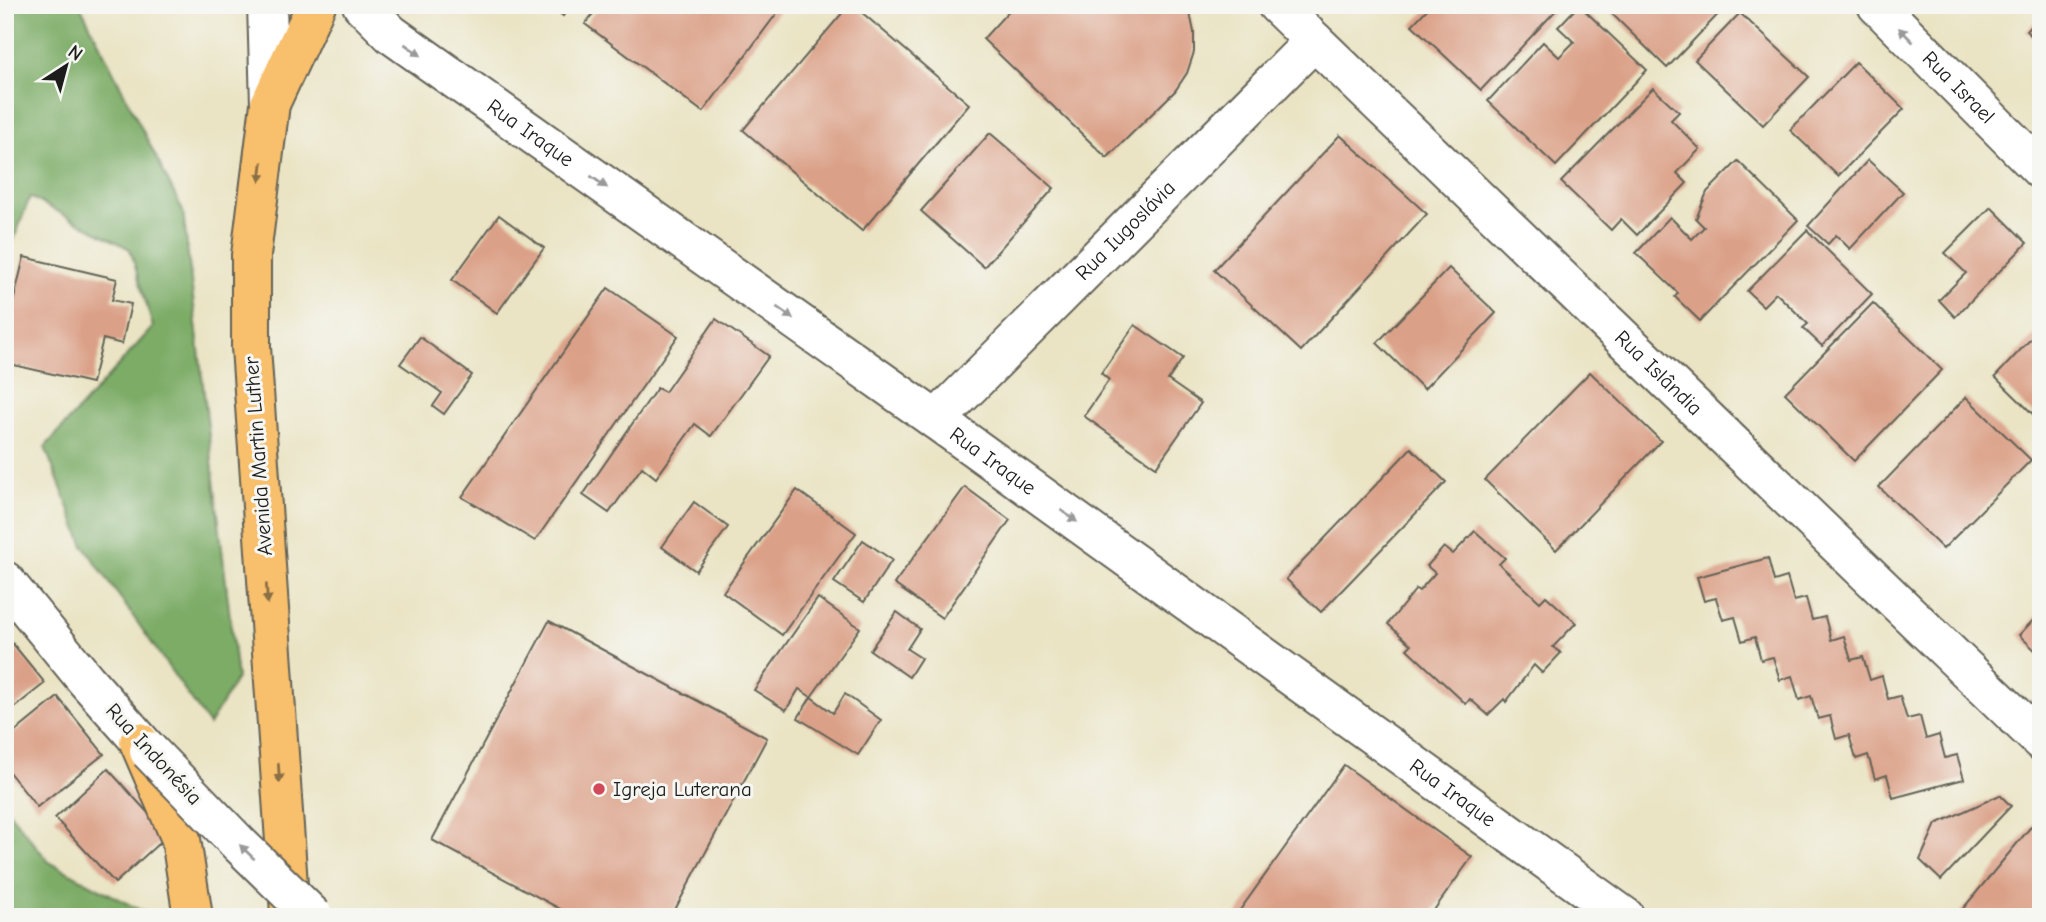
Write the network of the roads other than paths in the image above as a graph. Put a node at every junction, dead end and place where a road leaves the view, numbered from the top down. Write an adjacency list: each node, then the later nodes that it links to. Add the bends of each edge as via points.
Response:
1 (267, 5): 7 (street)
2 (316, 5): 7 (main road, Avenida Martin Luther)
3 (362, 5): 9 (street, Rua Iraque, one-way to 9, via 391,34)
4 (1278, 5): 6 (street, Rua Islândia)
5 (1877, 5): 8 (street, Rua Israel, one-way to 5)
6 (1314, 41): 9 (street, Rua Iugoslávia); 11 (street, Rua Islândia)
7 (270, 104): 14 (main road, Avenida Martin Luther, one-way to 14, via 251,255 251,347)
8 (2041, 170)
9 (936, 420): 16 (street, Rua Iraque, one-way to 16)
10 (5, 581): 12 (street, Rua Indonésia)
11 (2041, 741)
12 (143, 746): 13 (main road, via 181,839); 15 (street, Rua Indonésia, one-way to 12, bridge)
13 (193, 917)
14 (290, 917)
15 (314, 917)
16 (1625, 917)

